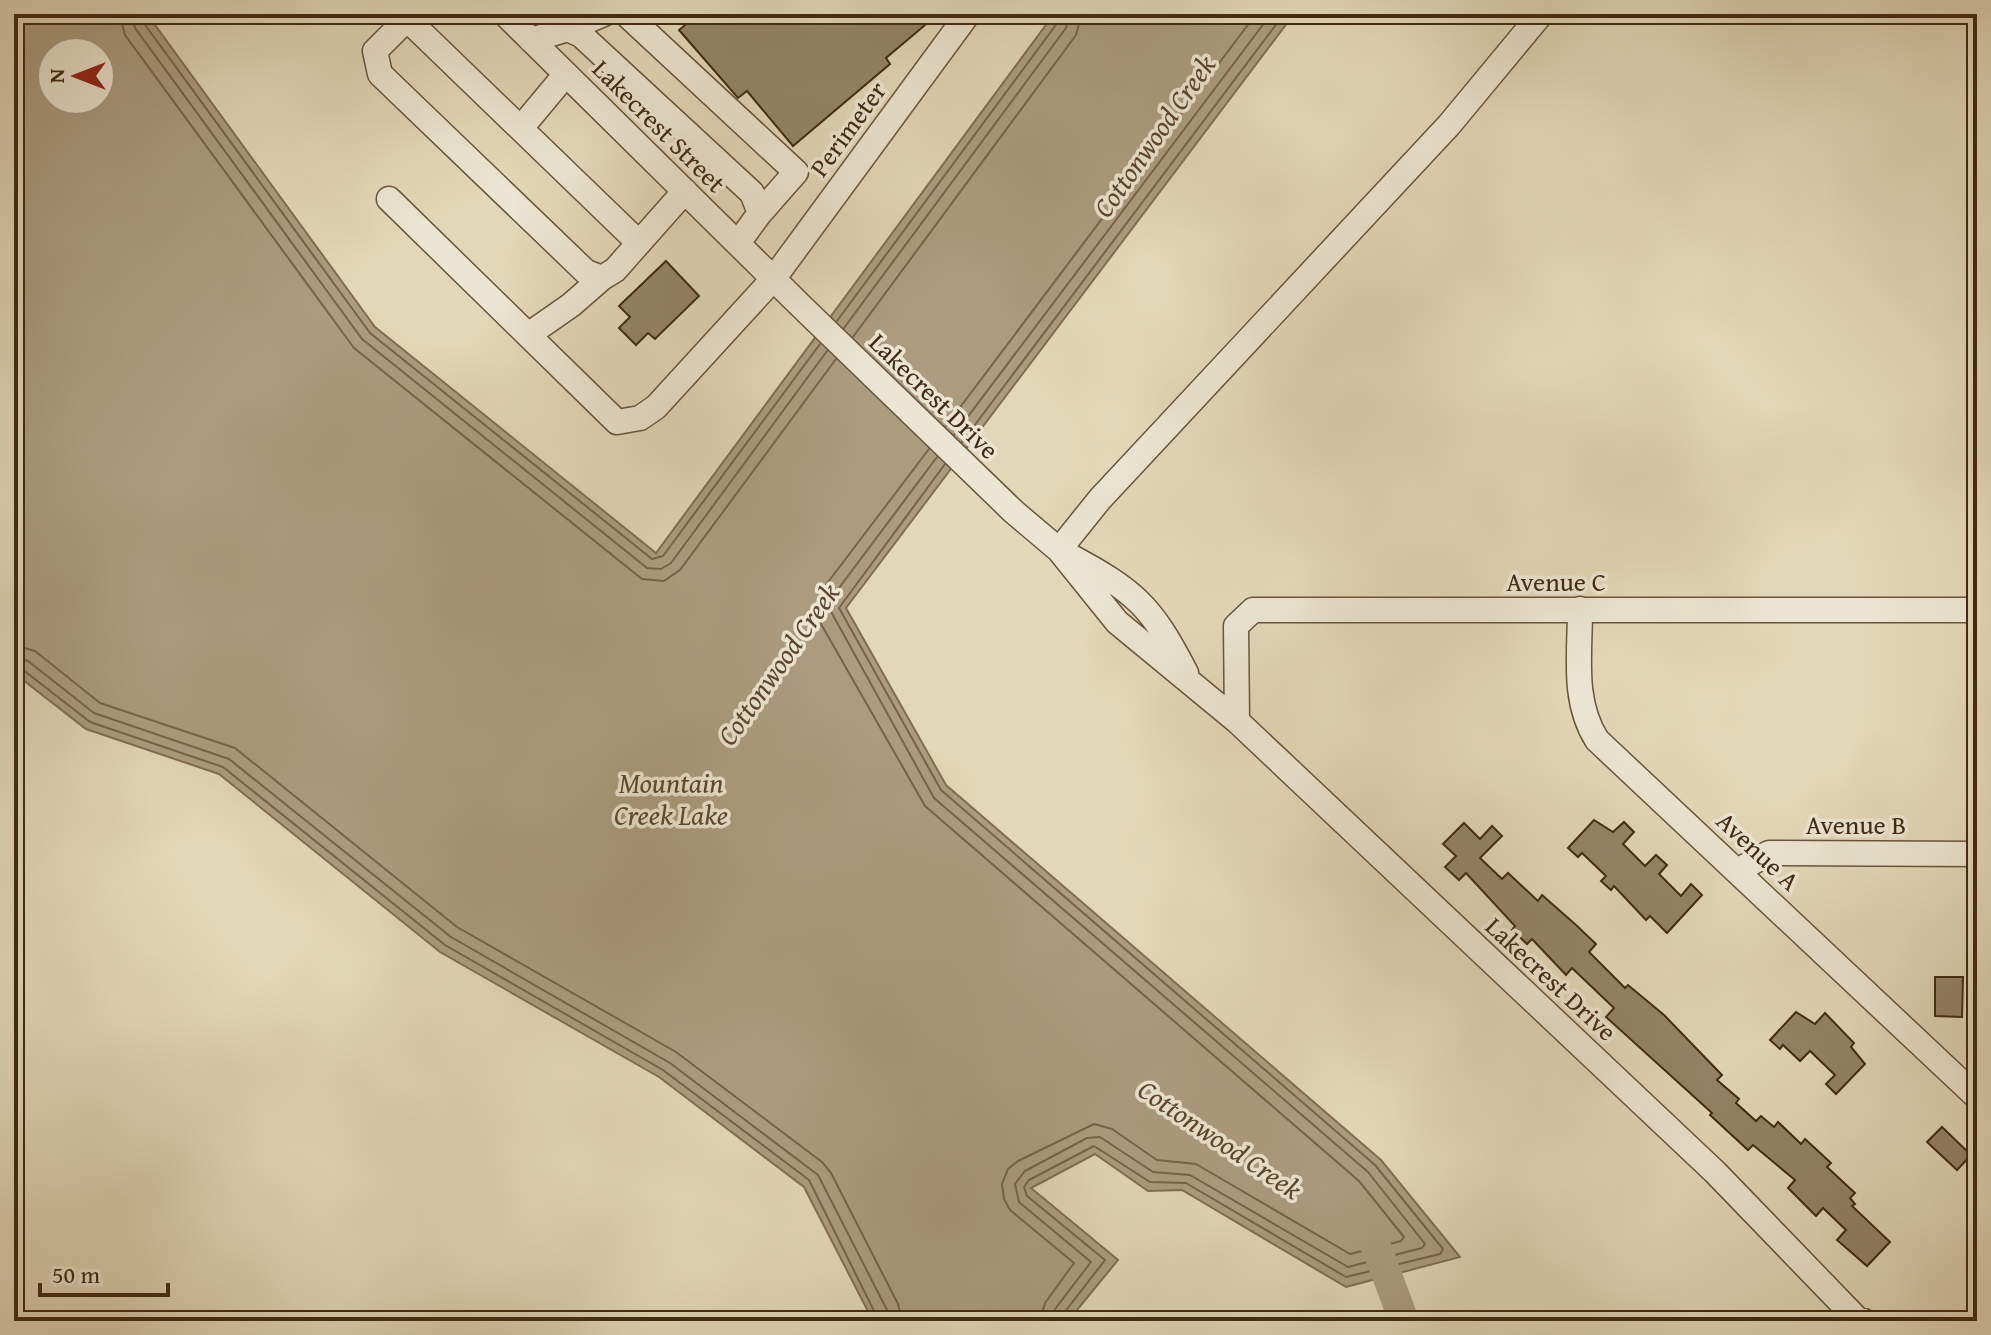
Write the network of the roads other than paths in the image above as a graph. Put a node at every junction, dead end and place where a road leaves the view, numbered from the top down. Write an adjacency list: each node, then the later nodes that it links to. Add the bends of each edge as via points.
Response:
1 (505, 14): 8 (street, Lakecrest Street)
2 (604, 14): 7 (street)
3 (626, 14): 13 (street, via 796,172)
4 (968, 14): 17 (street, Perimeter)
5 (1541, 14): 19 (street, via 1449,125 1100,499)
6 (410, 16): 10 (street); 16 (street, via 375,51 380,74 586,272)
7 (568, 29): 8 (street); 13 (street, via 581,35 752,193)
8 (531, 40): 9 (street, Lakecrest Street)
9 (566, 74): 10 (street); 11 (street, Lakecrest Street)
10 (521, 128): 14 (street)
11 (685, 191): 14 (street); 15 (street, Lakecrest Street)
12 (389, 199): 18 (street)
13 (760, 213): 15 (street)
14 (639, 243): 16 (street)
15 (738, 243): 17 (street, Lakecrest Street)
16 (602, 278): 18 (street)
17 (774, 278): 18 (street, Perimeter, via 640,418 617,422); 19 (street, Lakecrest Drive)
18 (528, 335)
19 (1059, 550): 22 (street, Lakecrest Drive, via 1117,622)
20 (1580, 609): 21 (street, Avenue C); 22 (street, Avenue C, via 1253,610 1236,626); 24 (street, Avenue A, via 1580,697 1597,740)
21 (1977, 610)
22 (1237, 721): 26 (street, Lakecrest Drive, via 1715,1172)
23 (1977, 854): 24 (street, Avenue B, via 1769,853)
24 (1739, 870): 25 (street, Avenue A)
25 (1977, 1097)
26 (1864, 1321)

